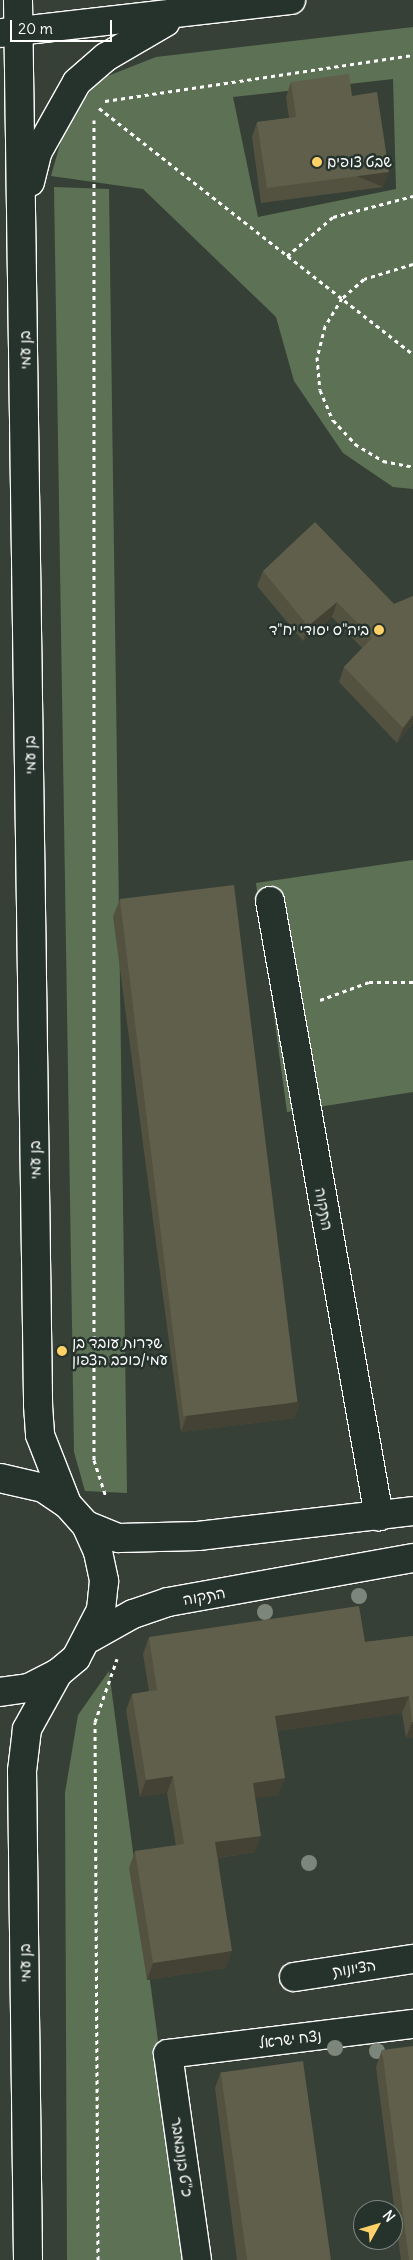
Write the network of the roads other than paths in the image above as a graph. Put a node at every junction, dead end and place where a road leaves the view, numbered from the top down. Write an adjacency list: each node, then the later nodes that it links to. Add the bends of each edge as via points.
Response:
1 (18, 0): 4 (main road, בן עמי)
2 (291, 0): 3 (main road)
3 (180, 15): 4 (main road); 5 (main road, via 132,40 77,82 37,154)
4 (10, 32): 5 (main road, בן עמי)
5 (23, 215): 8 (main road, בן עמי, via 38,1405 40,1435)
6 (270, 901): 10 (main road, התקוה)
7 (0, 1478): 8 (main road, via 43,1488)
8 (67, 1504): 11 (main road)
9 (413, 1511): 10 (main road)
10 (379, 1516): 11 (main road, via 198,1536 119,1538)
11 (86, 1525): 13 (main road, via 98,1552 104,1581 101,1610)
12 (413, 1558): 13 (main road, התקוה, via 168,1602 133,1614)
13 (90, 1638): 14 (main road)
14 (58, 1673): 15 (main road, via 28,1688); 20 (main road, בן עמי, via 27,1729 22,1771)
15 (0, 1692)
16 (413, 1959): 17 (main road, הציונות)
17 (294, 1977)
18 (413, 2024): 19 (main road, נצח ישראל)
19 (168, 2054): 21 (main road, כ"ט בנובמבר)
20 (28, 2260)
21 (197, 2260)

